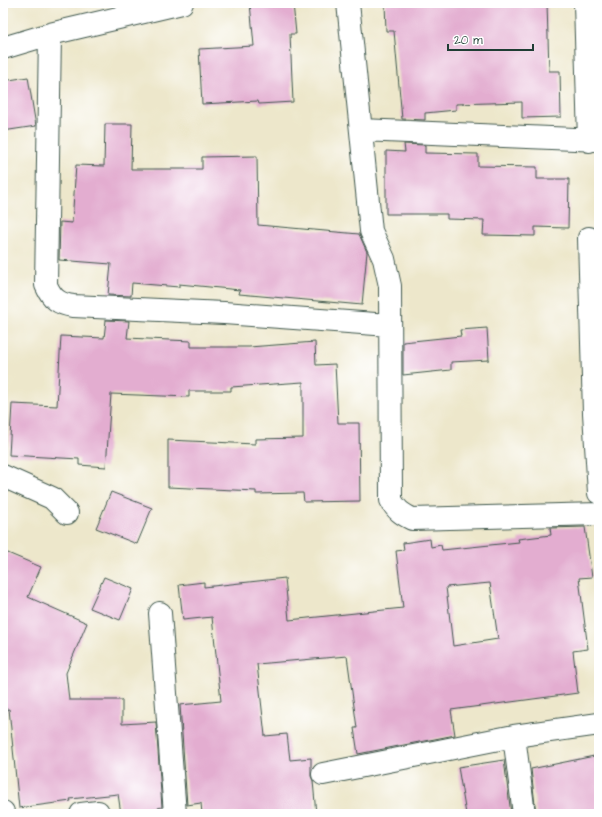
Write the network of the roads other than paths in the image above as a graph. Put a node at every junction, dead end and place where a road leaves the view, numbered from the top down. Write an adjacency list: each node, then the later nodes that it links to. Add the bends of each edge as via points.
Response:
1 (182, 3): 4 (street)
2 (348, 3): 6 (street)
3 (585, 3): 7 (street)
4 (50, 34): 5 (street); 9 (street, via 46,285 53,298 62,304 73,306 224,313)
5 (3, 48)
6 (361, 130): 7 (street); 9 (street, via 371,231 389,275)
7 (594, 141)
8 (589, 238): 11 (street)
9 (390, 326): 13 (street, via 391,500 400,513 412,519)
10 (3, 476): 12 (street, via 52,498)
11 (599, 493)
12 (67, 513)
13 (599, 514)
14 (160, 613): 20 (street)
15 (599, 724): 16 (street)
16 (514, 736): 17 (street); 21 (street)
17 (323, 774)
18 (81, 814): 19 (street)
19 (99, 814)
20 (175, 814)
21 (524, 814)

